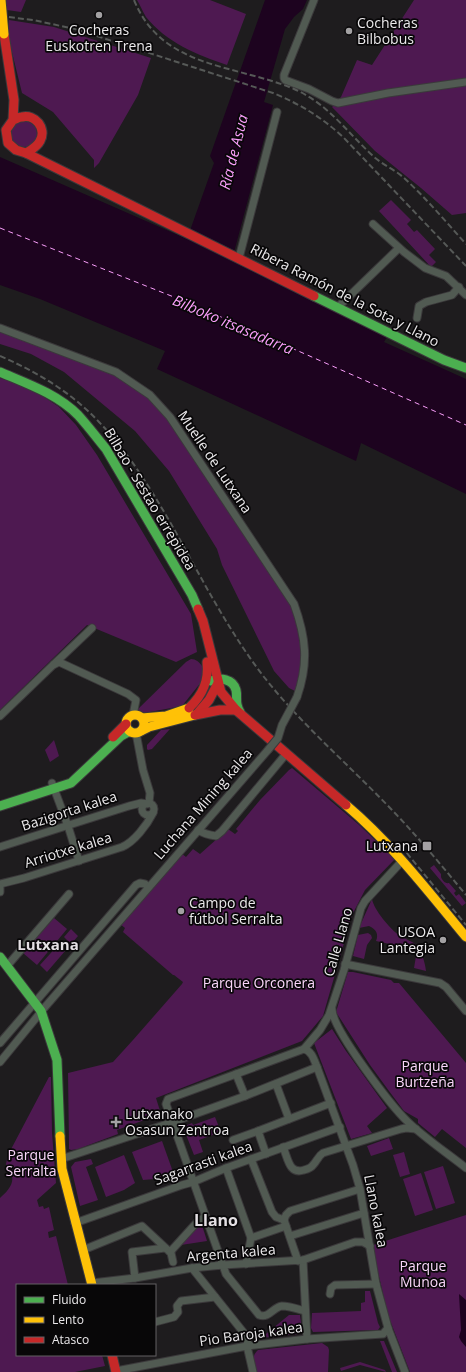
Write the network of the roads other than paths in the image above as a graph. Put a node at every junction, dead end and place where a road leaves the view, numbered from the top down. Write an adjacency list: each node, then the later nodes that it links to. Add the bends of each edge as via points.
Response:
1 (1, 0): 4 (main road, bridge)
2 (314, 0): 3 (street, via 285,80 338,103)
3 (466, 82)
4 (14, 100): 6 (main road); 7 (main road)
5 (277, 112): 15 (street)
6 (25, 116): 7 (main road, via 18,116); 9 (main road, via 36,120 40,125)
7 (13, 120): 8 (main road)
8 (3, 131): 10 (main road)
9 (41, 142): 11 (main road); 12 (main road, via 50,161 104,185)
10 (4, 143): 11 (main road)
11 (26, 153): 12 (main road)
12 (135, 207): 15 (main road, Ribera Ramón de la Sota y Llano)
13 (373, 224): 14 (street)
14 (399, 248): 16 (street, via 425,268 446,276); 18 (street)
15 (236, 256): 18 (main road, Ribera Ramón de la Sota y Llano)
16 (459, 287): 17 (street); 19 (street, via 452,295 419,306)
17 (466, 295)
18 (338, 307): 21 (main road, Ribera Ramón de la Sota y Llano, via 444,360)
19 (417, 318)
20 (0, 328): 31 (street, Muelle de Lutxana, bridge, via 116,372 150,395 163,408 294,604 300,620 305,671 297,697)
21 (466, 368)
22 (0, 372): 25 (main road, Bilbao - Sestao errepidea, via 47,392 62,402 78,415 106,449 192,595)
23 (92, 628): 24 (street)
24 (53, 665): 28 (street, via 59,662 65,664 128,694 136,700); 29 (street)
25 (213, 682): 26 (main road, via 212,696 203,708); 27 (main road, via 225,702); 27 (main road, via 222,678 232,684 236,690)
26 (192, 712): 27 (main road); 28 (main road, via 150,719); 30 (main road)
27 (238, 712): 32 (main road)
28 (137, 714): 30 (main road, via 128,718); 30 (main road, via 144,726)
29 (0, 716)
30 (133, 730): 33 (main road); 35 (street, via 150,793)
31 (278, 738): 38 (street, Luchana Mining kalea, bridge)
32 (286, 754): 38 (street, via 222,831 216,836 203,834); 40 (main road, via 365,821)
33 (54, 786): 34 (main road); 36 (main road); 37 (street)
34 (0, 799)
35 (148, 804): 37 (street, Bazigorta kalea, via 129,806); 41 (street, Arriotxe kalea, via 143,807 144,813 153,813 150,819 127,845)
36 (0, 806)
37 (68, 826): 39 (street, Bazigorta kalea); 41 (street)
38 (198, 830): 43 (street, Luchana Mining kalea)
39 (0, 847)
40 (403, 860): 47 (main road); 49 (street, Calle Llano, via 363,904)
41 (79, 861): 42 (street, Arriotxe kalea)
42 (0, 884)
43 (148, 887): 51 (street, via 140,883 136,885); 53 (street, Luchana Mining kalea)
44 (0, 888): 45 (street)
45 (0, 892)
46 (69, 894): 50 (street)
47 (466, 937)
48 (0, 957): 50 (main road)
49 (345, 964): 54 (street, Calle Llano); 56 (street, via 440,983)
50 (7, 966): 52 (main road)
51 (43, 993): 52 (street); 53 (street, via 43,1000)
52 (35, 1002): 55 (main road); 59 (street)
53 (48, 1003): 55 (street, Luchana Mining kalea)
54 (332, 1006): 57 (street); 58 (street)
55 (40, 1011): 61 (street, Luchana Mining kalea); 78 (main road, via 56,1060)
56 (466, 1011)
57 (338, 1026): 58 (street, via 331,1024); 67 (street)
58 (321, 1028): 60 (street)
59 (0, 1043)
60 (304, 1049): 62 (street, Llano kalea, via 311,1054); 63 (street)
61 (0, 1062)
62 (317, 1067): 64 (street); 66 (street, Llano kalea)
63 (236, 1074): 65 (street); 69 (street, via 168,1100 166,1104)
64 (276, 1084): 65 (street); 68 (street)
65 (245, 1096): 69 (street)
66 (331, 1103): 68 (street); 70 (street, Llano kalea)
67 (398, 1111): 71 (street, via 402,1121); 72 (street)
68 (289, 1119): 73 (street)
69 (173, 1122): 78 (street); 82 (street)
70 (340, 1127): 75 (street, Llano kalea); 76 (street, Sagarrasti kalea)
71 (401, 1128): 72 (street); 75 (street)
72 (416, 1129): 81 (street)
73 (258, 1131): 74 (street); 77 (street)
74 (233, 1140)
75 (347, 1145): 76 (street, via 321,1154 311,1168 298,1171 291,1167); 83 (street, Llano kalea)
76 (283, 1147): 77 (street, Sagarrasti kalea)
77 (266, 1154): 79 (street, Sagarrasti kalea)
78 (61, 1159): 87 (main road)
79 (251, 1159): 80 (street, Sagarrasti kalea); 86 (street, via 272,1212)
80 (226, 1168): 82 (street, Sagarrasti kalea); 89 (street)
81 (466, 1168)
82 (193, 1182): 85 (street); 87 (street, Sagarrasti kalea)
83 (360, 1189): 84 (street, Llano kalea); 86 (street, via 290,1211 286,1215)
84 (364, 1213): 88 (street); 90 (street, Llano kalea)
85 (206, 1217): 92 (street, via 199,1220); 93 (street)
86 (285, 1223): 88 (street); 89 (street)
87 (75, 1224): 91 (main road)
88 (290, 1236): 94 (street)
89 (251, 1238): 96 (street)
90 (370, 1246): 94 (street, Argenta kalea, via 363,1242 355,1242); 102 (street, Llano kalea)
91 (83, 1250): 92 (street, via 142,1226); 101 (main road)
92 (168, 1250): 95 (street); 100 (street, via 132,1252)
93 (219, 1256): 97 (street); 98 (street)
94 (300, 1260): 96 (street, Argenta kalea); 105 (street)
95 (173, 1262)
96 (246, 1264): 97 (street, Argenta kalea)
97 (223, 1265): 98 (street, Argenta kalea); 105 (street, via 226,1274 259,1315 266,1316 282,1306)
98 (212, 1266): 99 (street, Argenta kalea)
99 (192, 1268): 100 (street, Argenta kalea); 104 (street)
100 (135, 1278): 101 (street, Argenta kalea)
101 (92, 1284)
102 (376, 1284): 103 (street, via 335,1285 331,1288); 107 (street, Llano kalea)
103 (330, 1294)
104 (215, 1297): 106 (street, via 181,1301 176,1306 178,1312 174,1317); 109 (street, via 248,1338)
105 (305, 1311): 108 (street)
106 (156, 1322)
107 (388, 1328): 108 (street, Pio Baroja kalea, via 383,1334); 113 (street, Llano kalea)
108 (307, 1339): 109 (street, Pio Baroja kalea)
109 (247, 1346): 111 (street, Pio Baroja kalea); 112 (street)
110 (112, 1356): 111 (main road)
111 (116, 1372)
112 (253, 1372)
113 (405, 1372)

